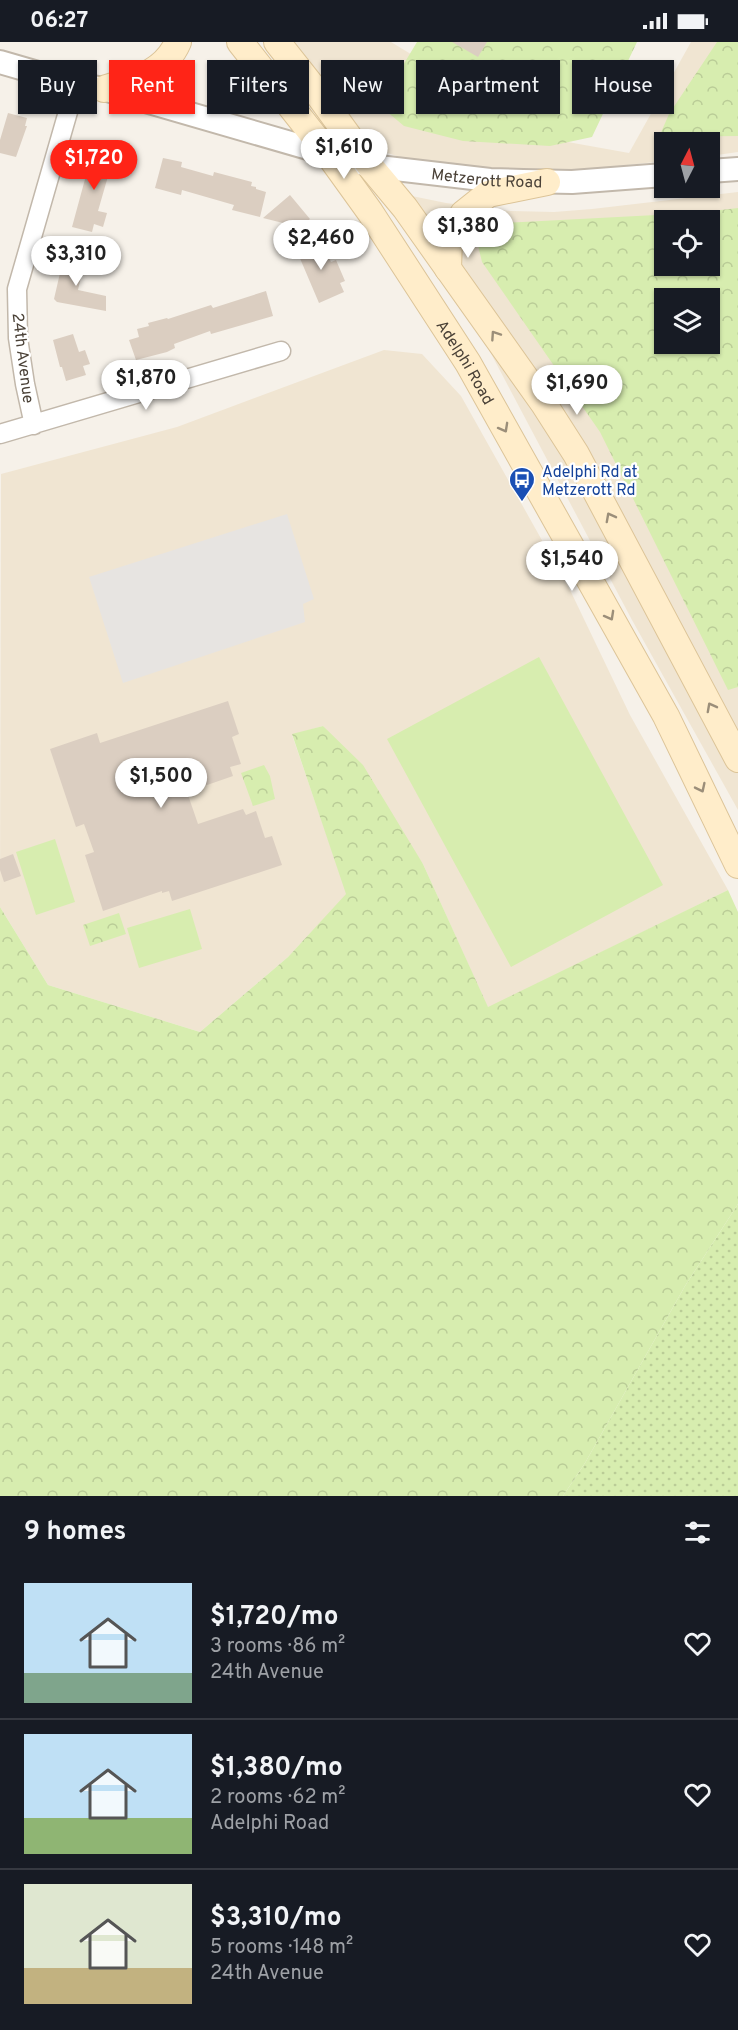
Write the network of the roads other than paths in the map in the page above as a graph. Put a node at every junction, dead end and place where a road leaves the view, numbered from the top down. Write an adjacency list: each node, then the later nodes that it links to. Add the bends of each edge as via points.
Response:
1 (178, 42): 7 (main road, via 156,70)
2 (240, 42): 9 (main road, Adelphi Road)
3 (277, 42): 10 (main road)
4 (0, 62): 5 (street, Metzerott Road)
5 (18, 67)
6 (97, 88): 7 (street, Metzerott Road)
7 (104, 89): 9 (street, Metzerott Road)
8 (66, 114): 16 (street, 24th Avenue)
9 (329, 155): 10 (street, Metzerott Road); 21 (main road, Adelphi Road, one-way to 21, via 468,363 666,716)
10 (370, 166): 14 (street, Metzerott Road, via 490,180); 15 (main road)
11 (738, 169): 12 (street)
12 (720, 170)
13 (654, 176): 14 (street, Metzerott Road)
14 (547, 182): 15 (main road, via 488,194 463,214 449,239)
15 (448, 269): 20 (main road, one-way to 15, via 576,454)
16 (9, 286): 18 (street, 24th Avenue)
17 (281, 351): 18 (street)
18 (34, 425): 19 (street)
19 (0, 434)
20 (738, 759)
21 (738, 865)

